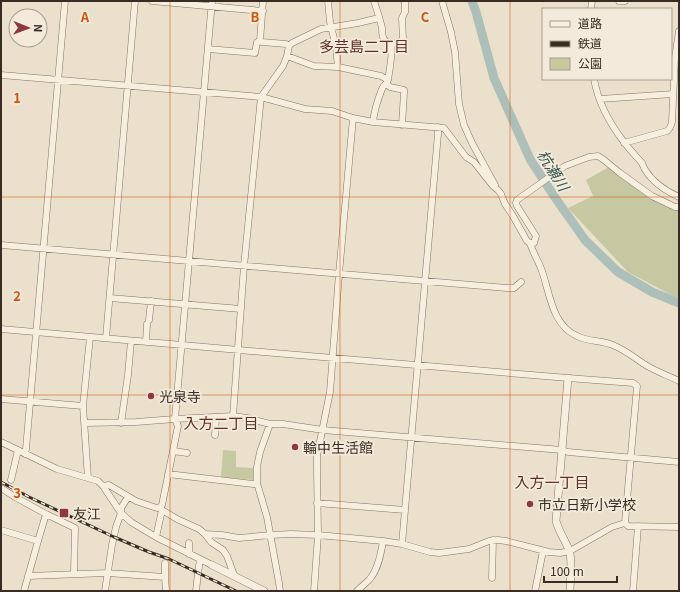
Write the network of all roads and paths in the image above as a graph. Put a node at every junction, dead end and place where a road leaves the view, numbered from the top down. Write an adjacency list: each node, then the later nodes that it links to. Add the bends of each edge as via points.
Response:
1 (65, 1): 24 (street)
2 (135, 1): 27 (street)
3 (152, 1): 11 (street)
4 (264, 1): 12 (street)
5 (328, 1): 14 (street)
6 (374, 1): 13 (street)
7 (405, 1): 17 (street, via 402,18 403,40)
8 (442, 1): 37 (street, via 455,52 459,104 464,125)
9 (619, 1): 10 (street)
10 (625, 1)
11 (211, 4): 12 (street); 19 (street)
12 (263, 11): 16 (street)
13 (379, 18): 14 (street); 17 (street, via 382,36)
14 (332, 27): 18 (street, via 322,29); 22 (street)
15 (679, 31): 21 (street)
16 (260, 40): 18 (street); 19 (street, via 257,42 255,53)
17 (390, 45): 26 (street, via 391,58)
18 (289, 46): 20 (street)
19 (208, 49): 29 (street)
20 (287, 56): 22 (street, via 314,66); 30 (street)
21 (673, 58): 28 (street)
22 (338, 67): 26 (street, via 381,76)
23 (1, 74): 24 (street)
24 (58, 79): 27 (street); 42 (street)
25 (594, 80): 31 (street)
26 (387, 82): 33 (street, via 379,98); 34 (street, via 390,87 404,90)
27 (128, 86): 29 (street); 43 (street)
28 (675, 91): 31 (street); 36 (street, via 670,129)
29 (204, 92): 30 (street); 44 (street)
30 (261, 97): 32 (street, via 305,109 332,111); 45 (street)
31 (600, 99): 36 (street, via 614,129)
32 (353, 118): 33 (street); 46 (street)
33 (374, 122): 34 (street)
34 (402, 125): 35 (street)
35 (438, 127): 37 (street, via 444,128 466,157 474,162); 47 (street)
36 (624, 143): 38 (street, via 656,184)
37 (498, 190): 40 (street)
38 (679, 197)
39 (679, 207): 40 (street, via 652,196 598,156 589,157 565,166 517,200 516,203 536,236 534,243)
40 (530, 243): 63 (street, via 554,312 568,331 577,337 615,346)
41 (1, 245): 42 (street)
42 (44, 248): 43 (street); 54 (street)
43 (113, 254): 44 (street); 49 (street)
44 (188, 261): 45 (street); 51 (street)
45 (244, 266): 46 (street); 52 (street)
46 (339, 274): 47 (street); 61 (street)
47 (425, 280): 48 (street, via 507,288 514,288); 62 (street)
48 (521, 282)
49 (110, 298): 50 (street); 56 (street)
50 (151, 301): 51 (street); 58 (street)
51 (185, 304): 52 (street); 59 (street)
52 (242, 309): 60 (street)
53 (1, 329): 54 (street)
54 (37, 332): 55 (street); 68 (street)
55 (90, 337): 56 (street); 69 (street)
56 (106, 338): 57 (street)
57 (131, 341): 58 (street); 73 (street)
58 (146, 342): 59 (street)
59 (182, 345): 60 (street); 72 (street)
60 (239, 350): 61 (street); 71 (street)
61 (333, 358): 62 (street); 76 (street)
62 (418, 365): 64 (street); 78 (street)
63 (662, 374): 65 (street); 66 (street)
64 (568, 378): 81 (street); 85 (street, via 633,383 637,386)
65 (679, 381)
66 (679, 385)
67 (1, 399): 68 (street)
68 (31, 401): 69 (street); 84 (street)
69 (83, 406): 74 (street)
70 (216, 416): 71 (street); 72 (street); 77 (street)
71 (233, 416): 75 (street)
72 (175, 419): 73 (street); 82 (street, via 178,426)
73 (121, 422): 74 (street)
74 (85, 423): 88 (street)
75 (270, 424): 76 (street); 90 (street, via 260,452)
76 (323, 430): 78 (street); 94 (street, via 317,456)
77 (215, 435)
78 (412, 437): 81 (street); 96 (street)
79 (1, 442): 80 (street)
80 (18, 450): 84 (street); 89 (street)
81 (562, 450): 85 (street); 113 (street, via 556,521)
82 (173, 451): 83 (street); 87 (street)
83 (187, 453)
84 (25, 454): 88 (street, via 64,472)
85 (631, 458): 86 (street); 99 (street)
86 (679, 462)
87 (168, 474): 90 (street); 95 (street)
88 (88, 478): 91 (street, via 98,481)
89 (11, 480)
90 (257, 483): 104 (street)
91 (103, 486): 93 (street, via 109,485); 97 (street)
92 (1, 488): 98 (street)
93 (128, 496): 95 (street, via 136,502); 97 (street)
94 (317, 502): 96 (street); 105 (street)
95 (161, 509): 103 (street); 106 (street)
96 (405, 510): 111 (street)
97 (121, 513): 106 (street); 118 (street)
98 (46, 514): 108 (street); 119 (street, via 75,528)
99 (625, 523): 100 (street, via 628,526); 113 (street, via 612,527)
100 (638, 526): 101 (street); 134 (street)
101 (679, 527)
102 (1, 530): 108 (street)
103 (205, 534): 104 (street, via 238,538); 120 (street, via 223,550)
104 (270, 535): 105 (street); 129 (street)
105 (318, 535): 109 (street); 130 (street)
106 (156, 537): 114 (street)
107 (493, 540): 111 (street, via 469,549 439,553); 112 (street); 123 (street)
108 (38, 541): 121 (street)
109 (383, 541): 111 (street); 131 (street, via 376,568 370,579)
110 (189, 543): 114 (street)
111 (402, 544)
112 (543, 551): 113 (street); 132 (street)
113 (570, 552): 133 (street)
114 (189, 554): 115 (street)
115 (200, 559): 117 (street); 127 (street)
116 (165, 563): 122 (street)
117 (212, 565): 120 (street)
118 (107, 573): 119 (street); 122 (street); 125 (street)
119 (74, 574): 121 (street)
120 (234, 575): 128 (street)
121 (28, 576): 124 (street)
122 (165, 576): 126 (street)
123 (492, 578)
124 (24, 591)
125 (105, 591)
126 (166, 591)
127 (196, 591)
128 (264, 591)
129 (280, 591)
130 (314, 591)
131 (357, 591)
132 (535, 591)
133 (570, 591)
134 (633, 591)

